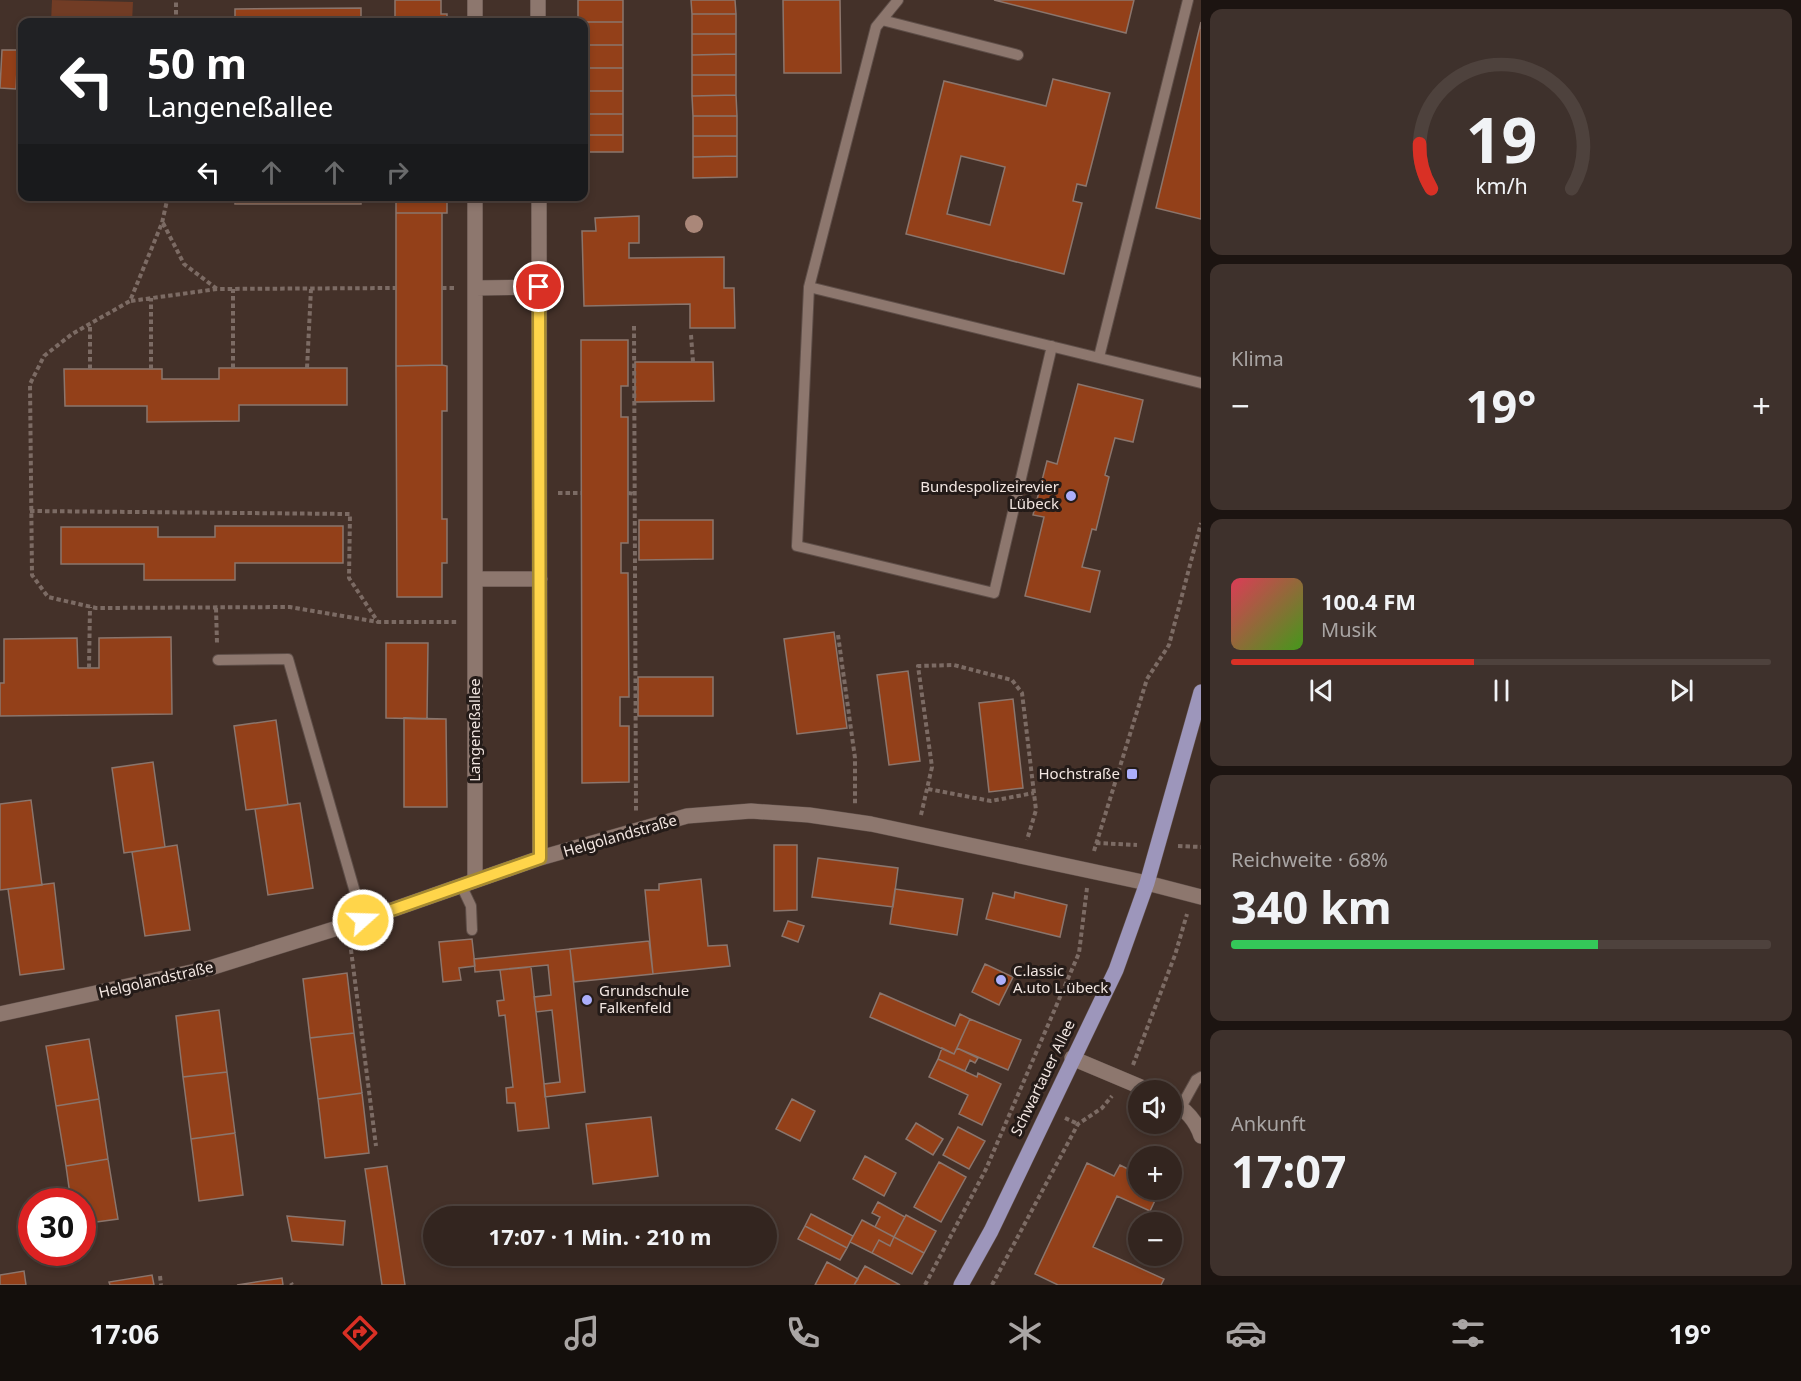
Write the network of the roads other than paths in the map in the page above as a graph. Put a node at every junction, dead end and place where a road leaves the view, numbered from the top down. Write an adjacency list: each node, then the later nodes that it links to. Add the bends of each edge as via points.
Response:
1 (475, 0): 5 (street)
2 (538, 0): 6 (street)
3 (898, 0): 7 (lane)
4 (1188, 0): 15 (lane)
5 (475, 18)
6 (538, 18)
7 (882, 20): 8 (lane); 12 (lane, via 876,27)
8 (1018, 55)
9 (475, 201): 13 (street, Langeneßallee)
10 (539, 201): 11 (street)
11 (539, 287): 13 (street); 18 (street)
12 (809, 287): 14 (lane); 14 (lane, via 797,546 809,549 994,593)
13 (475, 288): 17 (street, Langeneßallee)
14 (1052, 346): 15 (lane)
15 (1099, 357): 16 (lane)
16 (1201, 383)
17 (475, 579): 18 (street); 22 (street, Langeneßallee)
18 (540, 579): 21 (street)
19 (218, 660): 25 (lane, via 288,659)
20 (1201, 692): 23 (main road, Schwartauer Allee)
21 (540, 858): 22 (street, Helgolandstraße); 23 (street, Helgolandstraße, via 687,816 751,811 917,833)
22 (468, 883): 25 (street, Helgolandstraße); 26 (lane)
23 (1147, 883): 24 (street, Helgolandstraße); 28 (main road, Schwartauer Allee, via 1116,970)
24 (1197, 896)
25 (363, 920): 27 (street, Helgolandstraße, via 164,980)
26 (472, 930)
27 (0, 1014)
28 (1072, 1058): 30 (street); 34 (main road, Schwartauer Allee, via 991,1232)
29 (1201, 1077): 31 (lane)
30 (1128, 1082)
31 (1182, 1098)
32 (1182, 1111): 33 (street)
33 (1200, 1128)
34 (961, 1285)

